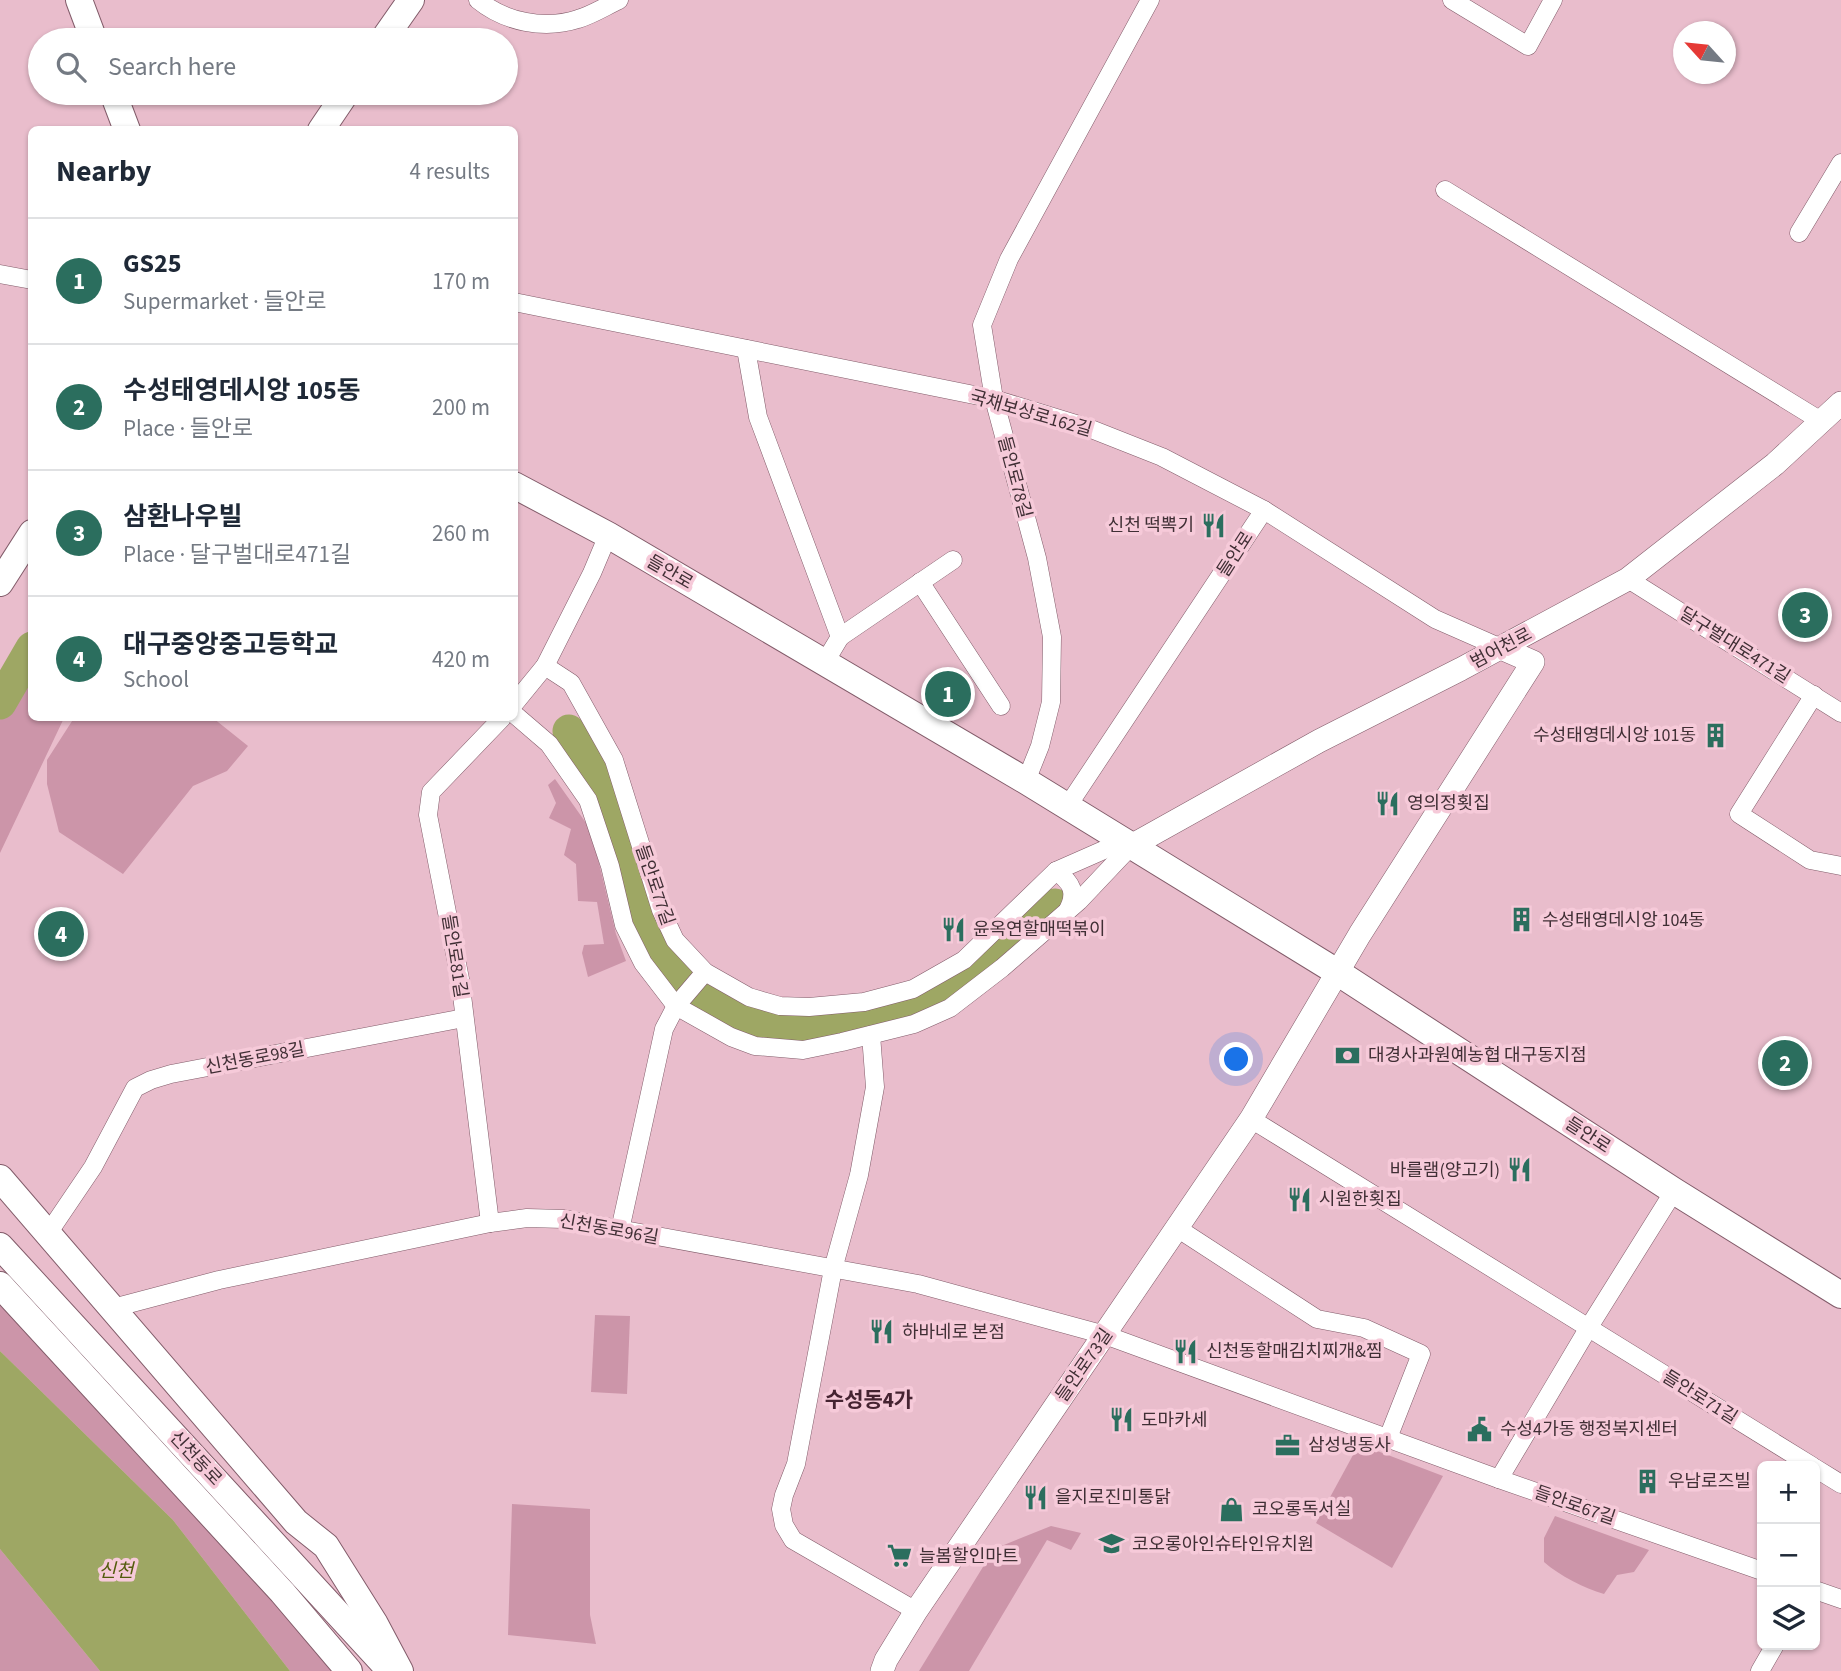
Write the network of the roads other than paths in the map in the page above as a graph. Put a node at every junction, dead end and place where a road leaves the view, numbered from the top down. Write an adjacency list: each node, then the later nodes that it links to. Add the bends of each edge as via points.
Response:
1 (79, 0): 8 (main road)
2 (411, 0): 9 (main road)
3 (478, 0): 4 (street, via 494,12 537,25 578,19)
4 (619, 0)
5 (1150, 0): 21 (street, 들안로78길, via 1009,259 982,325)
6 (1452, 0): 7 (street, via 1528,46)
7 (1553, 0)
8 (90, 28)
9 (391, 28)
10 (118, 105): 12 (main road)
11 (338, 105): 13 (main road)
12 (125, 126)
13 (324, 126)
14 (1841, 163): 16 (street)
15 (1445, 190): 23 (street)
16 (1799, 233)
17 (0, 274): 18 (street)
18 (28, 279)
19 (518, 303): 20 (street, 국채보상로162길)
20 (746, 349): 21 (street, 국채보상로162길); 32 (street, via 758,417)
21 (994, 399): 25 (street, 국채보상로162길, via 1086,427 1162,457); 42 (street, 들안로78길, via 1037,558 1052,637 1051,702)
22 (1841, 402): 23 (street, 범어천로)
23 (1821, 421): 29 (street, 범어천로, via 1775,464)
24 (518, 487): 26 (main road, 들안로)
25 (1264, 510): 33 (street, 국채보상로162길, via 1435,619); 43 (street, 들안로)
26 (608, 535): 34 (street); 35 (main road, 들안로)
27 (28, 539): 31 (main road)
28 (953, 560): 30 (street)
29 (1628, 579): 33 (street, 범어천로); 36 (street, 달구벌대로471길)
30 (920, 582): 32 (street); 38 (street)
31 (0, 583)
32 (840, 637): 35 (street)
33 (1502, 648): 44 (street, 범어천로, via 1318,741); 48 (street, via 1533,662)
34 (546, 662): 37 (street); 49 (street, 들안로77길, via 571,683 602,735 614,760 660,910 675,940)
35 (825, 662): 42 (main road, 들안로)
36 (1814, 695): 39 (street, 달구벌대로471길); 45 (street, via 1739,814 1810,860)
37 (518, 699)
38 (1001, 705)
39 (1841, 713)
40 (518, 717): 50 (street, via 549,744 588,800 624,925 643,963)
41 (499, 721): 51 (street, 들안로81길, via 431,792 428,815)
42 (1026, 781): 43 (main road, 들안로)
43 (1068, 807): 44 (main road, 들안로)
44 (1131, 846): 46 (street, 들안로77길, via 1106,849); 47 (street); 48 (main road, 들안로)
45 (1841, 866)
46 (1056, 871): 47 (street, via 1071,887 1074,899); 49 (street, 들안로77길, via 964,960 913,989 864,1002 780,1006 749,997)
47 (1068, 910): 52 (street, via 950,1008)
48 (1337, 972): 53 (street, 들안로73길); 55 (main road, 들안로)
49 (704, 973): 50 (street)
50 (676, 1006): 52 (street, via 755,1046 803,1050); 58 (street, via 664,1029)
51 (464, 1018): 56 (street, 들안로81길); 59 (street, 신천동로98길, via 151,1080 135,1088 93,1167)
52 (871, 1035): 61 (street, via 875,1087 859,1175)
53 (1251, 1119): 57 (street, 들안로73길); 65 (street)
54 (0, 1178): 59 (main road)
55 (1674, 1191): 63 (main road, 들안로); 65 (street)
56 (490, 1223): 58 (street, 신천동로96길, via 564,1219); 64 (street, 신천동로96길, via 219,1280)
57 (1177, 1228): 66 (street, 들안로73길); 67 (street, via 1317,1319 1364,1328 1421,1354)
58 (620, 1230): 61 (street, 신천동로96길)
59 (47, 1235): 64 (main road)
60 (0, 1247): 78 (main road, 신천동로)
61 (833, 1269): 66 (street, 신천동로96길, via 918,1284); 75 (street, via 796,1464 781,1509 784,1525 793,1540)
62 (0, 1285): 77 (main road, 신천동로)
63 (1841, 1295)
64 (113, 1308): 79 (main road, via 296,1522 326,1546)
65 (1588, 1327): 68 (street, 들안로71길); 70 (street)
66 (1105, 1335): 67 (street, 들안로67길); 75 (street, 들안로73길)
67 (1388, 1438): 70 (street, 들안로67길)
68 (1803, 1461)
69 (1820, 1472): 71 (street, 들안로71길)
70 (1499, 1479): 72 (street, 들안로67길)
71 (1841, 1485)
72 (1757, 1570)
73 (1820, 1592): 74 (street)
74 (1841, 1600)
75 (916, 1611): 80 (street, 들안로73길)
76 (1772, 1650): 81 (street)
77 (349, 1671)
78 (391, 1671)
79 (400, 1671)
80 (882, 1671)
81 (1760, 1671)

